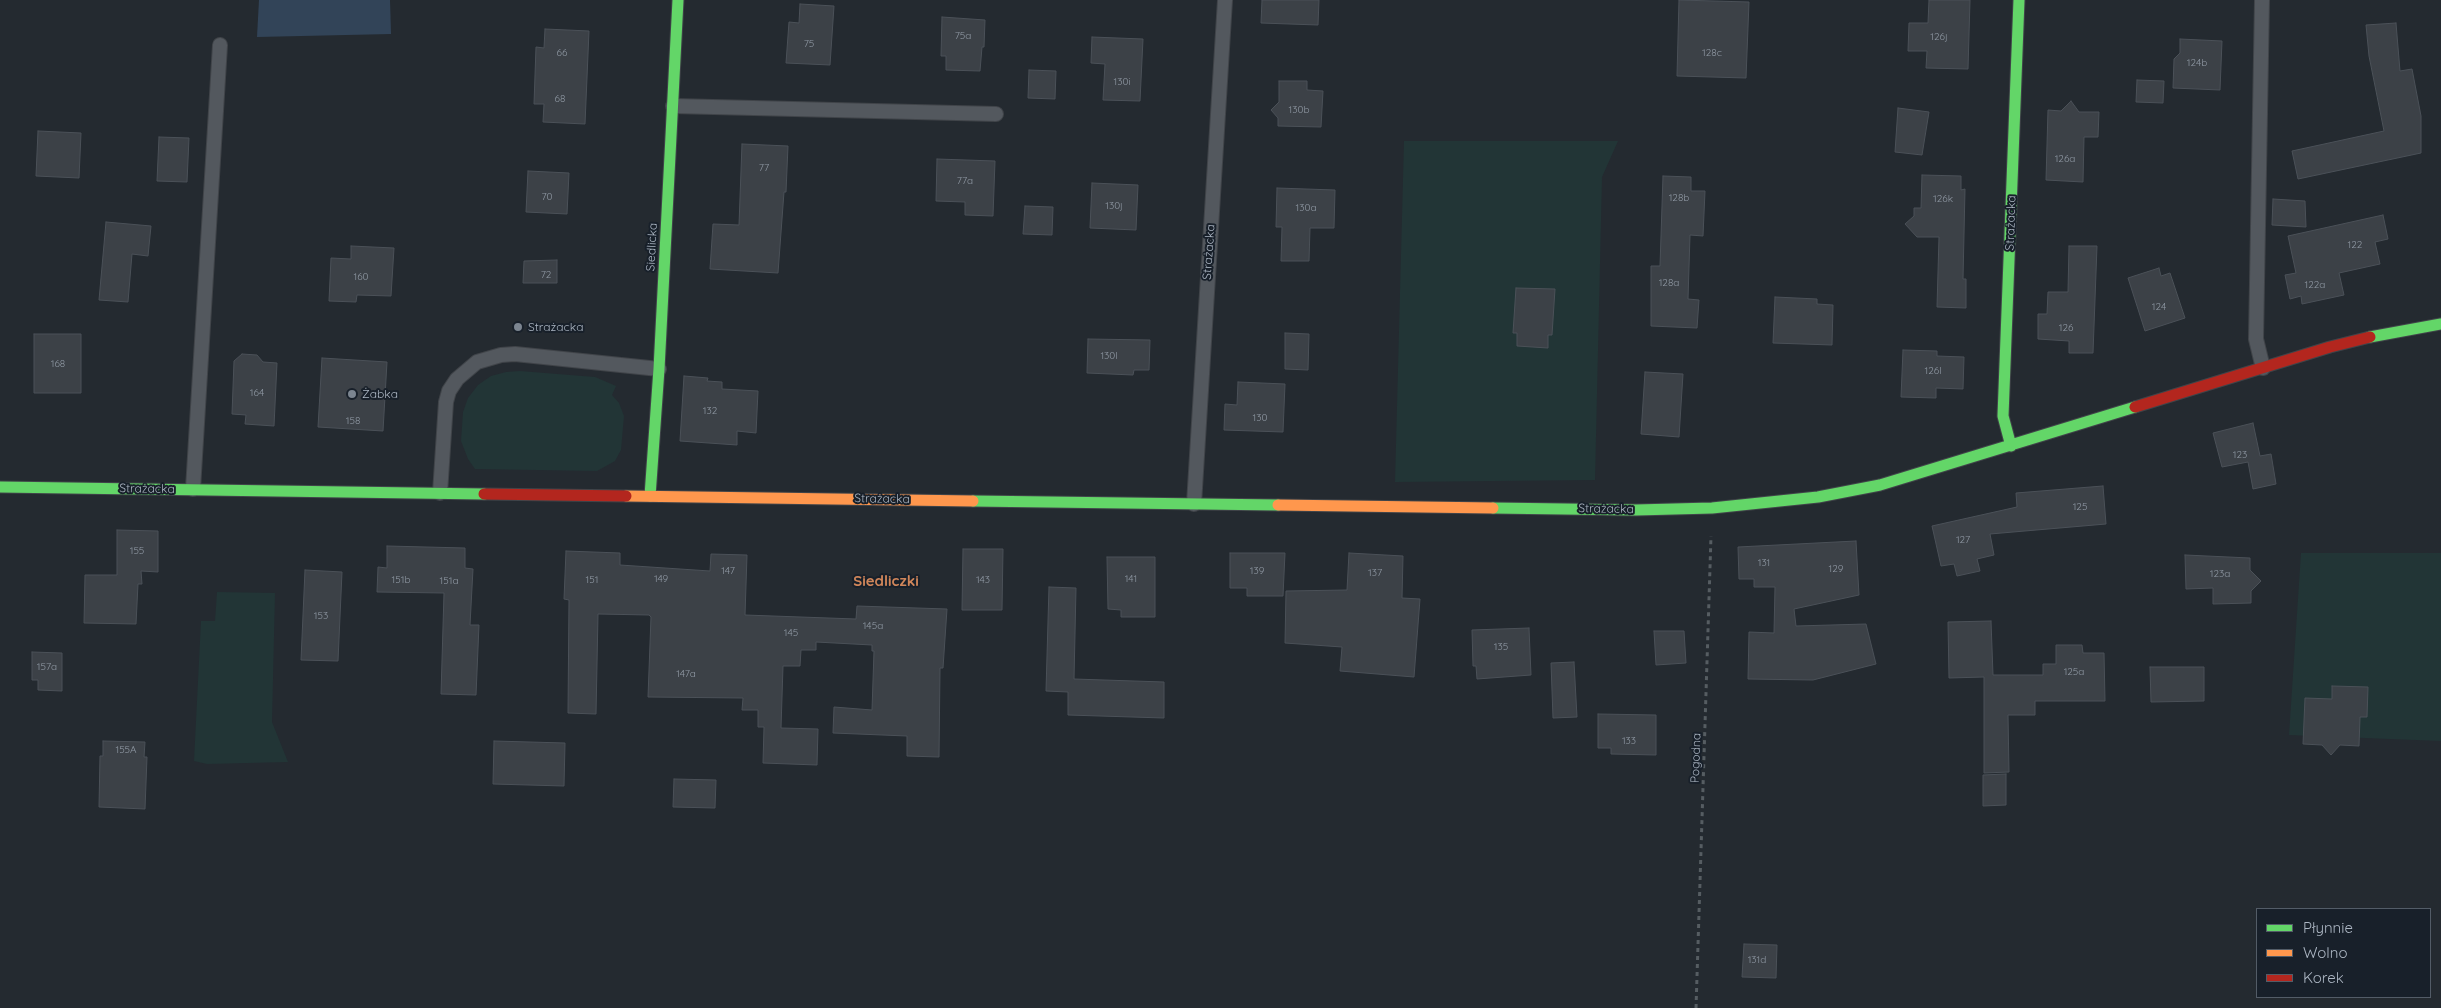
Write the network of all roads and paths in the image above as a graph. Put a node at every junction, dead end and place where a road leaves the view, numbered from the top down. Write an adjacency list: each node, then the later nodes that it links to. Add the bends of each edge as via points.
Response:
1 (678, 0): 6 (street, Siedlicka)
2 (1225, 0): 16 (lane, Strażacka)
3 (2019, 0): 11 (street, Strażacka, via 2003,416)
4 (2262, 0): 9 (lane, via 2256,339)
5 (220, 45): 13 (lane)
6 (673, 106): 7 (lane); 10 (street, Siedlicka)
7 (996, 114)
8 (2441, 324): 9 (street, Strażacka, via 2330,346)
9 (2263, 368): 11 (street, Strażacka)
10 (659, 369): 14 (lane, via 515,354 477,362 457,379 446,402); 15 (street, Siedlicka)
11 (2011, 446): 17 (street, Strażacka, via 1871,486 1818,497)
12 (0, 487): 13 (street, Strażacka)
13 (193, 489): 14 (street, Strażacka)
14 (440, 493): 15 (street, Strażacka)
15 (650, 496): 16 (street, Strażacka)
16 (1194, 504): 17 (street, Strażacka, via 1636,510)
17 (1712, 508): 18 (path, Pogodna)
18 (1696, 1008)

